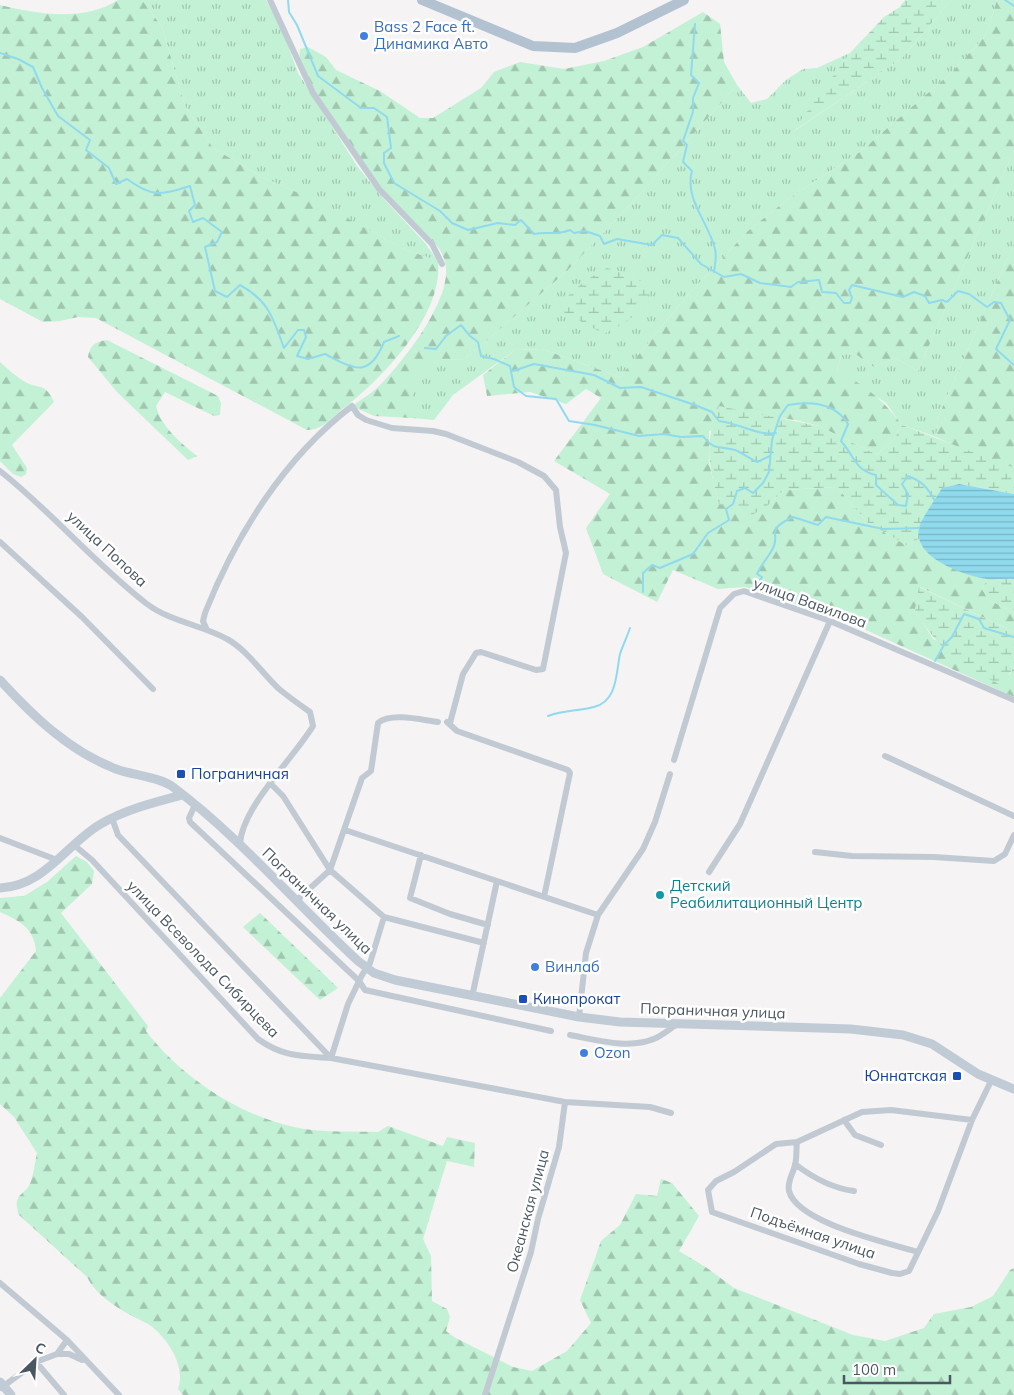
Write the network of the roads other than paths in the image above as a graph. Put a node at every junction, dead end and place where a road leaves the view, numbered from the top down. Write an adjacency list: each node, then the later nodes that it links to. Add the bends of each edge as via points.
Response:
1 (270, 0): 4 (street, via 313,93 379,189 432,244)
2 (422, 0): 3 (main road, via 533,46 575,48 617,33)
3 (684, 0)
4 (442, 264)
5 (0, 471): 8 (street, улица Попова, via 150,606 173,618)
6 (0, 542): 10 (street)
7 (830, 622): 11 (street, улица Вавилова); 14 (street, улица Вавилова, via 744,591 734,594 720,608); 30 (street, via 740,824)
8 (206, 628): 16 (street, улица Попова, via 229,640 280,689 310,712 313,719 309,733); 33 (street, via 203,621 213,591 241,536 312,439 352,406 358,415 378,424 446,434 518,462 544,476 556,490 566,553 543,669 536,670 476,653 464,674 448,722 457,731 570,773)
9 (0, 680): 17 (main road, Пограничная улица, via 47,727 81,752 117,770 164,782)
10 (153, 688)
11 (1014, 700)
12 (438, 722): 21 (street, via 391,718 378,723 372,771 362,778)
13 (886, 756): 19 (street)
14 (674, 760)
15 (670, 774): 35 (street, via 643,849)
16 (271, 784): 24 (street, via 247,818 240,834); 29 (street, via 283,796)
17 (182, 795): 18 (main road, Пограничная улица); 20 (main road)
18 (195, 804): 24 (main road, Пограничная улица); 40 (street, via 190,822)
19 (1014, 816)
20 (112, 818): 25 (main road); 46 (street, улица Всеволода Сибирцева, via 118,836)
21 (345, 830): 27 (street); 29 (street, via 335,849)
22 (1014, 835): 26 (street, via 1005,854 994,861)
23 (0, 838): 28 (street)
24 (240, 844): 34 (main road, Пограничная улица)
25 (74, 845): 28 (main road); 46 (street, улица Всеволода Сибирцева, via 92,860 258,1039 282,1053)
26 (815, 852)
27 (421, 855): 31 (street); 37 (street, via 410,898)
28 (57, 860): 32 (main road, via 30,880)
29 (330, 870): 34 (street); 36 (street)
30 (709, 872)
31 (497, 880): 33 (street); 37 (street)
32 (0, 888)
33 (544, 897): 35 (street)
34 (296, 901): 39 (main road, Пограничная улица)
35 (598, 915): 42 (street, via 586,953)
36 (384, 917): 38 (street); 39 (street)
37 (488, 925): 38 (street)
38 (484, 943): 41 (street)
39 (367, 968): 40 (street); 41 (main road, Пограничная улица, via 395,980)
40 (359, 980): 44 (street, via 370,993); 46 (street)
41 (472, 997): 42 (main road, Пограничная улица)
42 (578, 1017): 43 (main road, Пограничная улица, via 620,1022)
43 (680, 1023): 45 (street, via 655,1038 637,1043); 47 (main road, Пограничная улица, via 851,1029 903,1035 932,1044)
44 (551, 1031)
45 (570, 1035)
46 (330, 1058): 49 (street, улица Всеволода Сибирцева)
47 (991, 1080): 48 (main road, Пограничная улица); 52 (street, Подъёмная улица)
48 (1014, 1089)
49 (563, 1101): 50 (street, улица Всеволода Сибирцева, via 650,1107); 67 (street, Океанская улица, via 559,1148 531,1252)
50 (671, 1113)
51 (844, 1120): 52 (street, via 877,1110); 53 (street); 54 (street, via 855,1136)
52 (972, 1120): 57 (street, Подъёмная улица, via 938,1210)
53 (797, 1142): 55 (street, Подъёмная улица); 57 (street, Подъёмная улица, via 776,1144 716,1181 708,1190 712,1212 859,1264 900,1274 910,1271)
54 (881, 1145)
55 (795, 1164): 56 (street, via 812,1177 843,1190); 57 (street, Подъёмная улица, via 789,1190 804,1210 845,1229)
56 (854, 1191)
57 (918, 1252)
58 (0, 1283): 59 (street)
59 (66, 1340): 60 (street); 62 (street)
60 (57, 1354): 61 (street); 62 (street, via 68,1354)
61 (36, 1362): 63 (street); 65 (street)
62 (86, 1362): 66 (street)
63 (1, 1386): 64 (main road)
64 (11, 1395)
65 (64, 1395)
66 (119, 1395)
67 (486, 1395)

